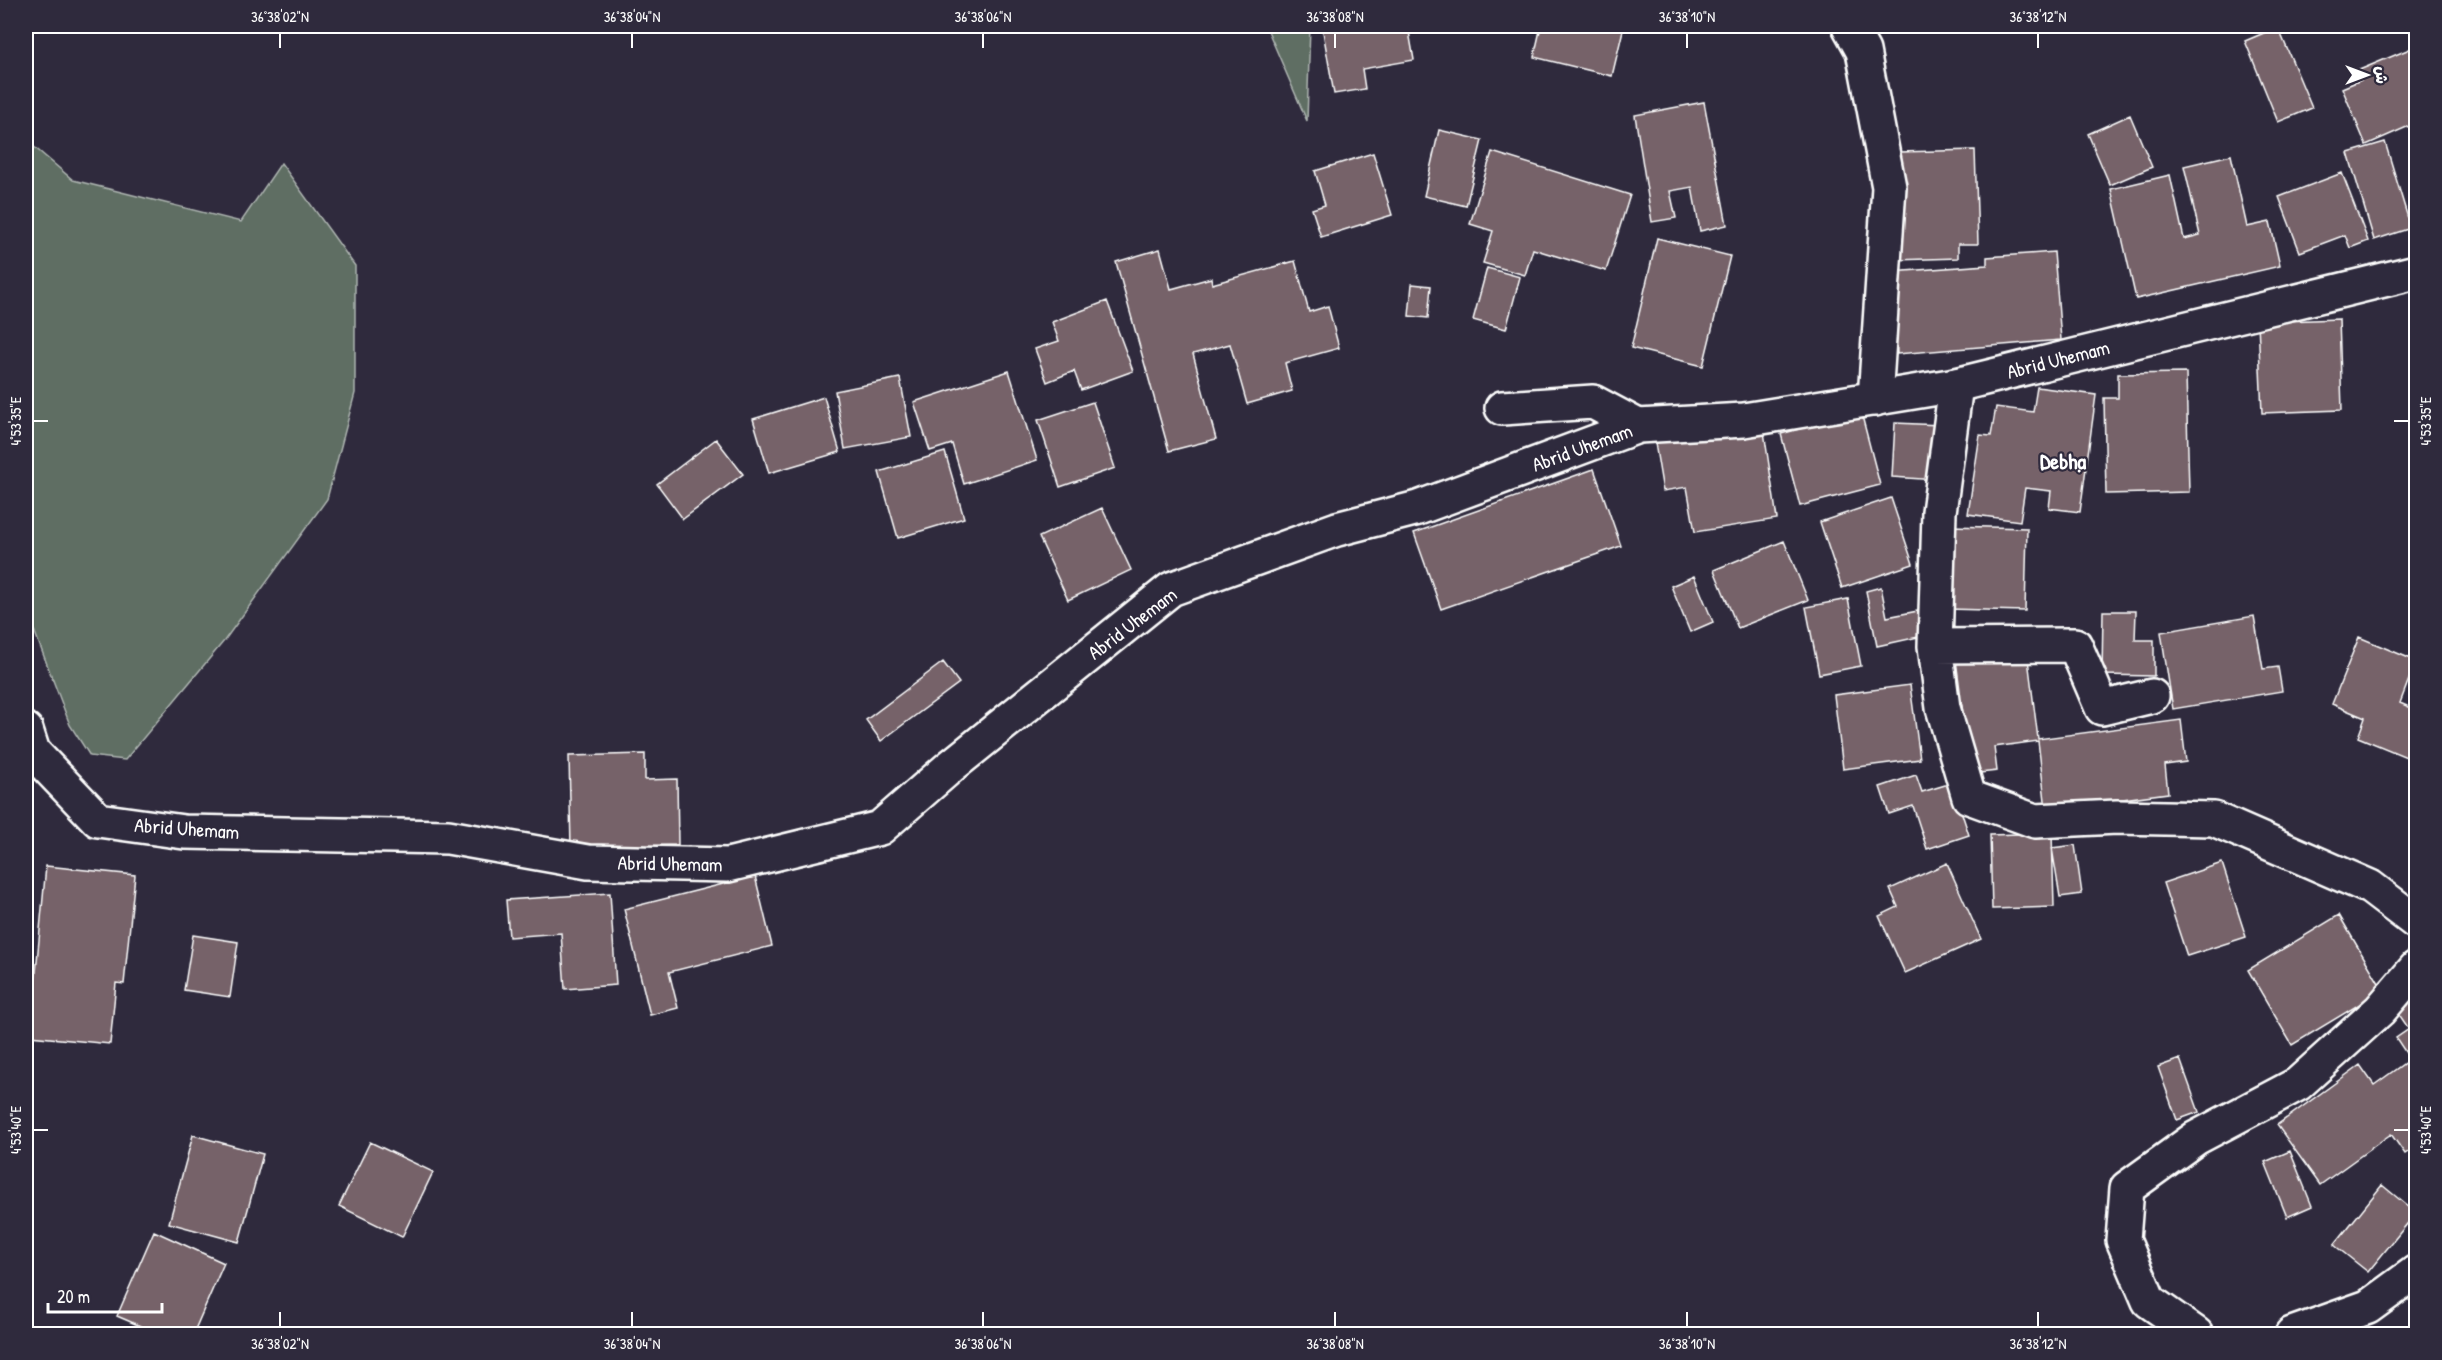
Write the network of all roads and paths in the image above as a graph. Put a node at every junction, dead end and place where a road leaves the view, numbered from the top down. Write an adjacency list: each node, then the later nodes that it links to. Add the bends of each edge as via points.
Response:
1 (1849, 26): 4 (street, via 1863,51 1888,187)
2 (2416, 272): 3 (street, Abrid Uhemam)
3 (1956, 385): 4 (street, Abrid Uhemam); 7 (street, via 1939,512)
4 (1875, 399): 6 (street, Abrid Uhemam, via 1744,420)
5 (1502, 408): 6 (street, via 1593,402)
6 (1638, 426): 10 (street, Abrid Uhemam, via 1418,508 1336,530 1171,589 880,828 728,865 588,862 448,837 184,831 98,820)
7 (1935, 646): 8 (street, via 2075,645 2103,708); 11 (street, via 1943,708 1969,797 2035,821 2117,817 2214,819 2370,887)
8 (2152, 696)
9 (26, 730): 10 (street, Abrid Uhemam)
10 (38, 770)
11 (2416, 922)
12 (2416, 968): 14 (street, via 2380,1010 2298,1084 2196,1138 2127,1188 2123,1240 2149,1301)
13 (2416, 1272): 15 (street, via 2368,1307)
14 (2196, 1335)
15 (2292, 1335)

